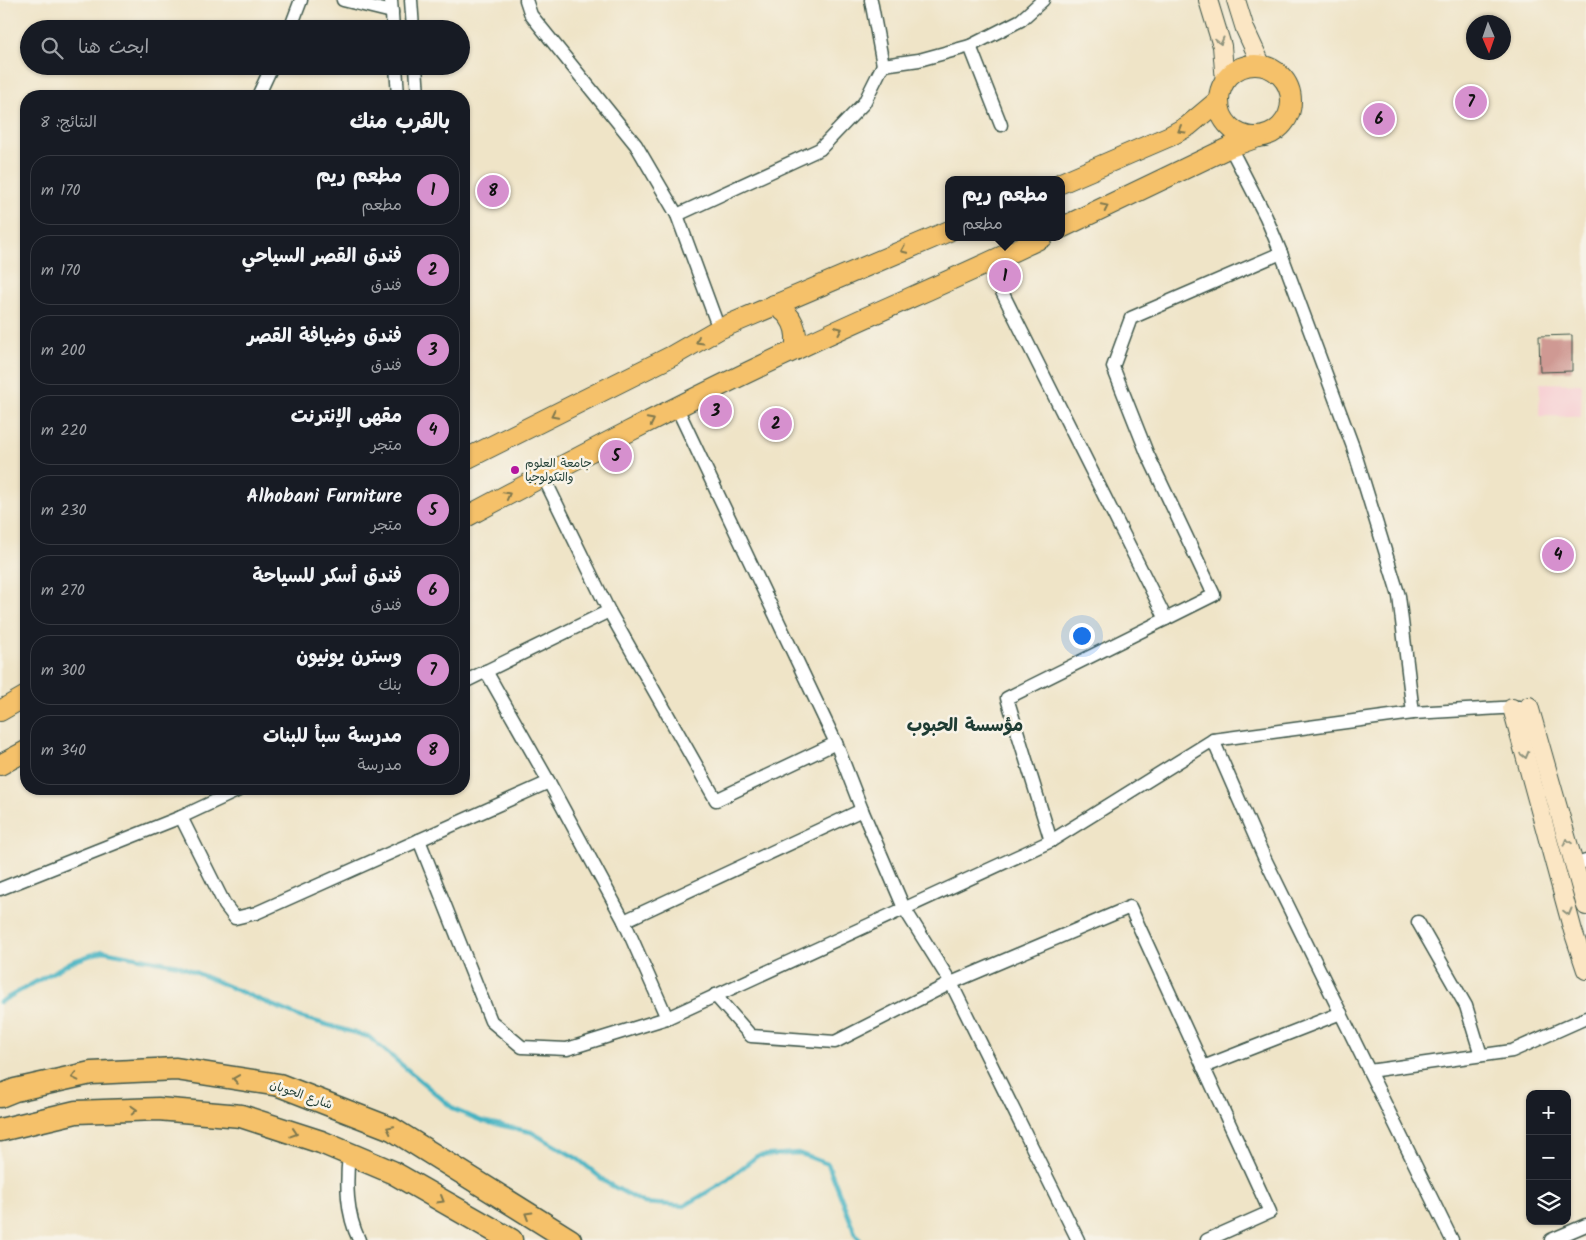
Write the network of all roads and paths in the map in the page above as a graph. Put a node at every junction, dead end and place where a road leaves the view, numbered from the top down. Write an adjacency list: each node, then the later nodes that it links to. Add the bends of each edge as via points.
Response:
1 (301, 0): 10 (street)
2 (343, 0): 9 (street)
3 (411, 0): 12 (street)
4 (526, 0): 27 (street, via 531,14 636,145)
5 (871, 0): 14 (street)
6 (1043, 0): 13 (street, via 1021,20)
7 (1208, 0): 22 (main road, one-way to 22, via 1222,46)
8 (1236, 0): 15 (main road)
9 (392, 6): 11 (street)
10 (293, 20)
11 (393, 20)
12 (412, 20)
13 (970, 46): 14 (street, via 919,60); 23 (street)
14 (883, 65): 27 (street, via 864,103 820,149)
15 (1262, 66): 22 (main road, via 1252,66 1232,74); 24 (main road, via 1282,77 1292,98 1291,109 1279,129)
16 (268, 75): 19 (street)
17 (397, 75): 20 (street)
18 (417, 75): 21 (street)
19 (261, 90)
20 (398, 90)
21 (418, 90)
22 (1222, 91): 24 (main road, via 1221,112 1226,123 1246,136); 26 (main road, one-way to 26, via 1188,126)
23 (1001, 125)
24 (1258, 137): 25 (main road)
25 (1230, 147): 28 (main road, one-way to 25); 31 (street)
26 (1065, 181)
27 (677, 214): 34 (street)
28 (1065, 226)
29 (945, 233): 33 (main road, one-way to 33)
30 (1035, 241): 32 (main road)
31 (1281, 253): 41 (street, via 1131,318 1112,368 1147,453 1214,595); 47 (street, via 1353,447 1400,596)
32 (988, 264): 35 (main road, one-way to 32); 41 (street)
33 (774, 305): 34 (main road); 35 (main road, via 786,312 794,323 797,336)
34 (719, 329): 37 (main road, one-way to 37, via 672,356)
35 (795, 350): 36 (main road)
36 (677, 408): 38 (main road, one-way to 36); 49 (street)
37 (470, 457)
38 (542, 476): 39 (main road, one-way to 38); 40 (street)
39 (470, 515)
40 (608, 611): 42 (street); 49 (street, via 716,800)
41 (1166, 619): 57 (street, via 1007,698)
42 (486, 671): 43 (street); 52 (street)
43 (470, 679)
44 (20, 699): 46 (main road)
45 (1521, 707): 47 (street); 58 (main road, one-way to 45); 64 (main road, one-way to 64, via 1573,931)
46 (0, 710)
47 (1413, 713): 48 (street)
48 (1213, 740): 57 (street); 67 (street, via 1264,857)
49 (836, 743): 54 (street)
50 (20, 754): 51 (main road)
51 (0, 765)
52 (549, 782): 56 (street); 62 (street)
53 (227, 795): 55 (street)
54 (862, 810): 61 (street); 62 (street)
55 (181, 817): 56 (street, via 234,918 256,913); 59 (street)
56 (418, 840): 68 (street, via 491,1022 522,1047 567,1049)
57 (1051, 841): 61 (street)
58 (1580, 863): 60 (main road)
59 (0, 889)
60 (1586, 906)
61 (904, 908): 65 (street); 66 (street)
62 (624, 921): 68 (street)
63 (1418, 922): 70 (street, via 1466,1006)
64 (1586, 970)
65 (951, 983): 66 (street, via 835,1042 751,1036); 71 (street, via 1130,907); 80 (street)
66 (715, 996): 68 (street)
67 (1341, 1013): 71 (street); 72 (street)
68 (667, 1018)
69 (1586, 1018): 70 (street, via 1512,1051)
70 (1481, 1055): 72 (street)
71 (1204, 1067): 81 (street, via 1270,1212)
72 (1369, 1071): 82 (street)
73 (0, 1096): 77 (highway, شارع الحوبان, one-way to 73, via 392,1129 279,1085 176,1069 91,1073)
74 (0, 1130): 75 (highway, one-way to 75, via 76,1112 158,1109 241,1116)
75 (349, 1154): 78 (street, via 346,1181 352,1224); 79 (highway, one-way to 79, via 392,1172)
76 (1586, 1225): 83 (street)
77 (567, 1239)
78 (359, 1240)
79 (511, 1240)
80 (1078, 1240)
81 (1207, 1240)
82 (1452, 1240)
83 (1551, 1240)

